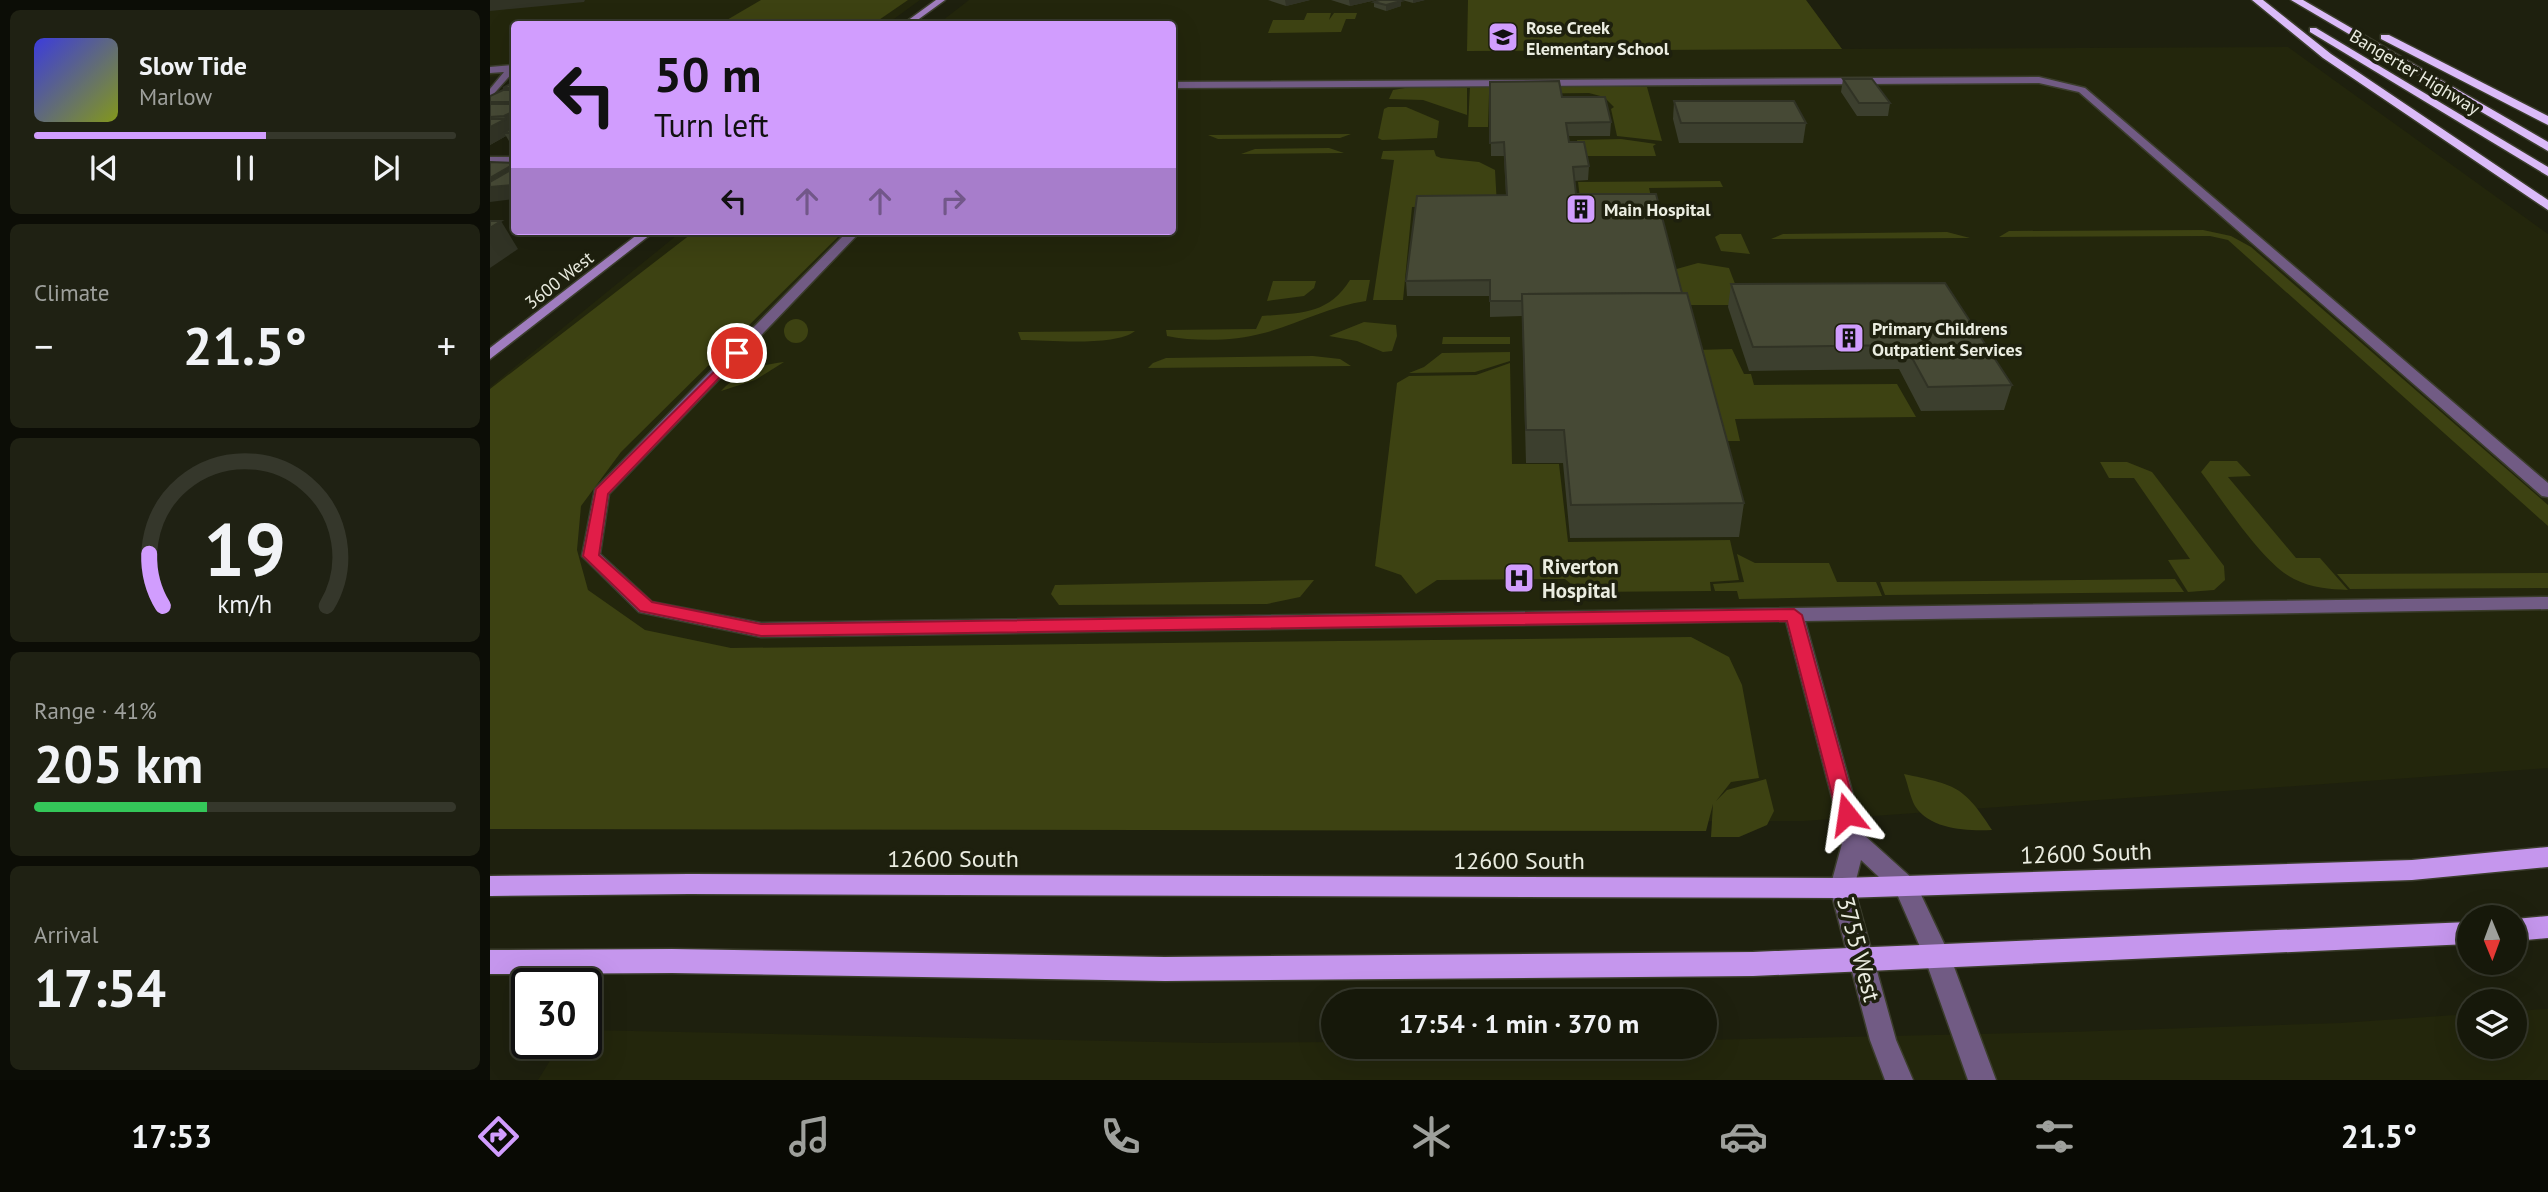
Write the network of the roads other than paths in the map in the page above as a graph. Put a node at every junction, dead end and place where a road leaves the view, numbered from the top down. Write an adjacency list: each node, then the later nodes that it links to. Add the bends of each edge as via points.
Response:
1 (941, 0): 6 (main road)
2 (2257, 0): 17 (highway, via 2327,56)
3 (2264, 0): 16 (highway, Bangerter Highway)
4 (2296, 0): 13 (highway, Bangerter Highway)
5 (2316, 0): 12 (highway)
6 (911, 21)
7 (511, 68): 8 (street)
8 (490, 70)
9 (511, 70): 11 (street)
10 (1176, 85): 21 (street, via 2039,80 2082,90)
11 (490, 95)
12 (2548, 121)
13 (2548, 147)
14 (490, 160): 15 (street)
15 (511, 160)
16 (2548, 172)
17 (2548, 206)
18 (644, 235): 20 (main road, 3600 West)
19 (851, 235): 23 (street, via 601,493 591,556 646,607 761,630)
20 (490, 355)
21 (2548, 492)
22 (2548, 603): 23 (street)
23 (1794, 615): 24 (street)
24 (1854, 840): 27 (street); 28 (street, 3755 West)
25 (2548, 857): 27 (main road, 12600 South, via 2413,870)
26 (490, 886): 28 (main road, 12600 South)
27 (1906, 887): 28 (main road, 12600 South); 32 (street)
28 (1842, 888): 33 (street, 3755 West)
29 (2548, 928): 30 (main road)
30 (2527, 929)
31 (2457, 934): 32 (main road)
32 (1937, 956): 33 (main road); 36 (street)
33 (1862, 961): 34 (main road, via 1165,970); 35 (street, 3755 West)
34 (490, 962)
35 (1899, 1080)
36 (1982, 1080)

